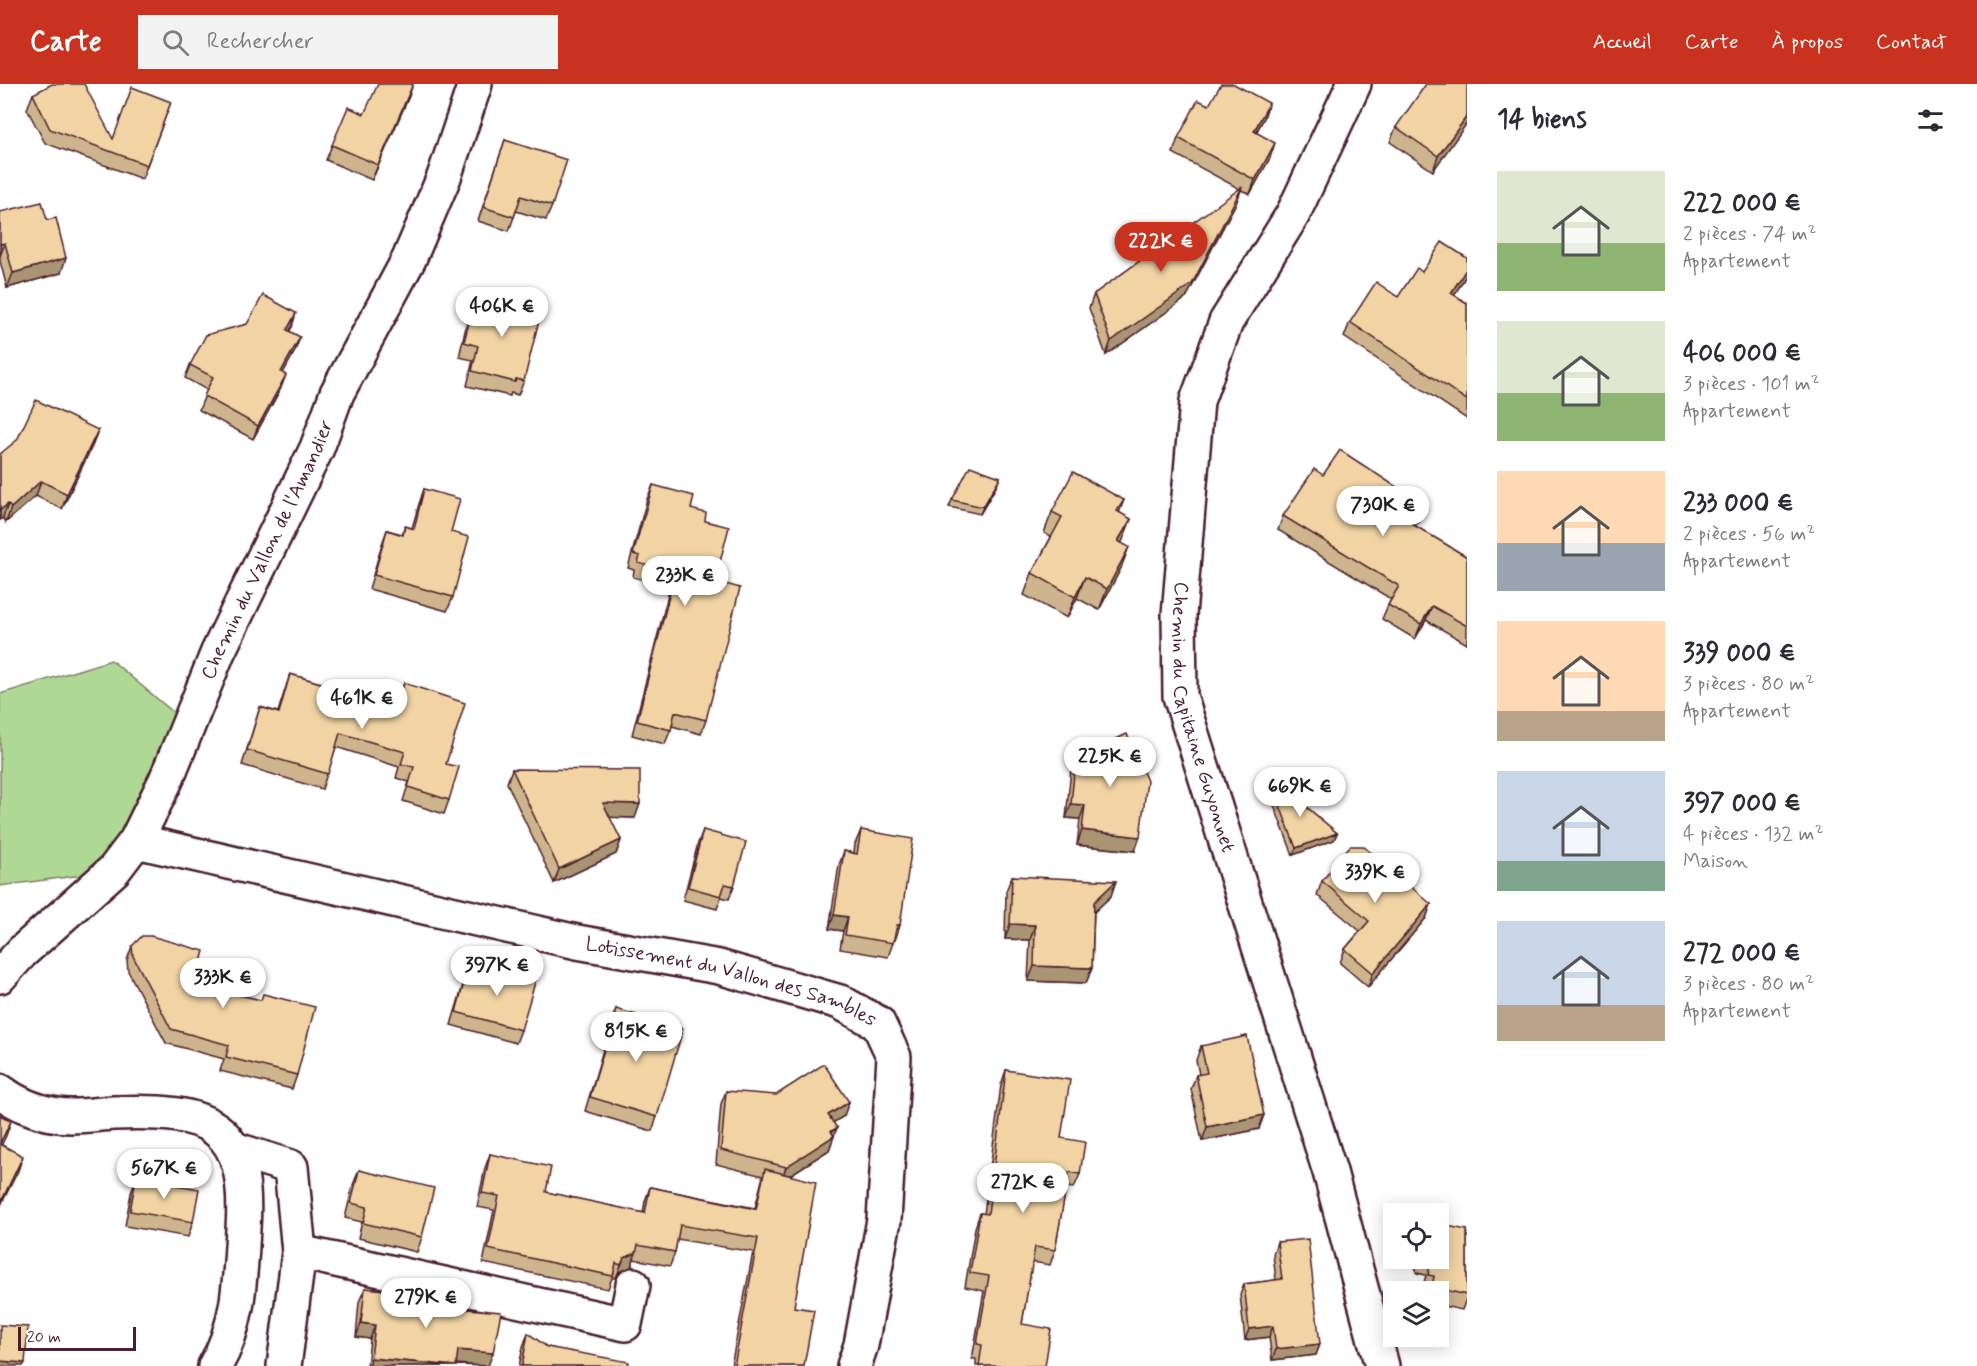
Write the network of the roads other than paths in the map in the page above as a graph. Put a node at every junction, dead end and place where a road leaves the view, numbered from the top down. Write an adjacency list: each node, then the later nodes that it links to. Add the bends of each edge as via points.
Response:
1 (475, 84): 3 (street, Chemin du Vallon de l'Amandier, via 444,177 409,259 337,393 317,448 218,652 166,780)
2 (1354, 84): 12 (street, Chemin du Capitaine Guyonnet, via 1293,214 1226,322 1197,401 1179,615 1180,696 1330,1172)
3 (136, 841): 4 (street, Chemin du Vallon de l'Amandier, via 114,870); 11 (street, Lotissement du Vallon des Sambles, via 577,942 718,967 840,1002 878,1023 894,1057 884,1220)
4 (0, 976)
5 (0, 1091): 6 (street, via 26,1107 60,1116 144,1112 192,1116 219,1130)
6 (234, 1149): 7 (street, via 291,1167); 9 (street, via 245,1195 238,1303 224,1351)
7 (299, 1252): 8 (street, via 625,1324); 10 (street)
8 (633, 1285)
9 (215, 1366)
10 (284, 1366)
11 (854, 1366)
12 (1382, 1366)

